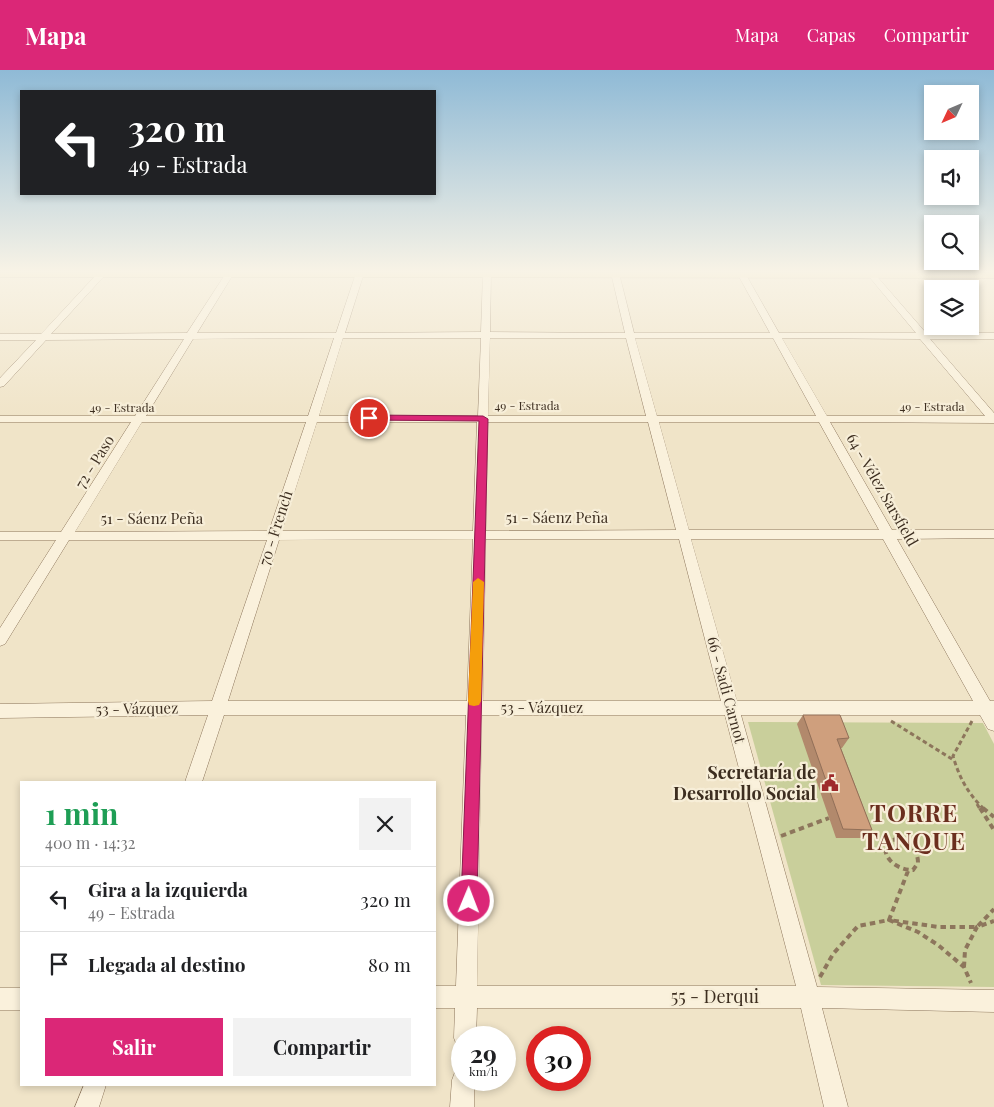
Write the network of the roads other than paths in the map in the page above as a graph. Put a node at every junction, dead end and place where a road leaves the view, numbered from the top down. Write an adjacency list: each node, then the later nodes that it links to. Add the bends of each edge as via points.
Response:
1 (58, 321): 14 (street)
2 (200, 321): 16 (street, 72 - Paso)
3 (344, 321): 9 (street, 70 - French)
4 (484, 321): 8 (street)
5 (626, 321): 10 (street, 66 - Sadi Carnot)
6 (769, 321): 15 (street, 64 - Vélez Sarsfield)
7 (910, 321): 11 (street)
8 (484, 335): 9 (street); 10 (street); 21 (street)
9 (339, 336): 16 (street); 18 (street, 70 - French)
10 (630, 336): 15 (street); 19 (street, 66 - Sadi Carnot)
11 (922, 336): 12 (street); 15 (street); 23 (street)
12 (994, 336)
13 (0, 337): 14 (street)
14 (43, 337): 16 (street); 17 (street)
15 (778, 337): 22 (street, 64 - Vélez Sarsfield)
16 (189, 338): 24 (street, 72 - Paso)
17 (0, 384)
18 (312, 418): 21 (street, 49 - Estrada); 24 (street, 49 - Estrada); 28 (street, 70 - French)
19 (654, 418): 21 (street, 49 - Estrada); 22 (street, 49 - Estrada); 26 (street, 66 - Sadi Carnot)
20 (0, 419): 24 (street, 49 - Estrada)
21 (483, 419): 25 (street)
22 (823, 419): 23 (street, 49 - Estrada); 29 (street, 64 - Vélez Sarsfield)
23 (994, 420)
24 (138, 421): 31 (street, 72 - Paso)
25 (480, 534): 26 (street, 51 - Sáenz Peña); 28 (street, 51 - Sáenz Peña); 34 (street)
26 (684, 534): 29 (street, 51 - Sáenz Peña); 35 (street, 66 - Sadi Carnot)
27 (994, 534): 29 (street, 51 - Sáenz Peña)
28 (274, 535): 31 (street, 51 - Sáenz Peña); 33 (street, 70 - French)
29 (889, 535): 36 (street, 64 - Vélez Sarsfield)
30 (0, 536): 31 (street, 51 - Sáenz Peña)
31 (65, 536): 32 (street, 72 - Paso)
32 (0, 640)
33 (218, 708): 34 (street, 53 - Vázquez); 37 (street, 53 - Vázquez); 39 (street, 70 - French)
34 (474, 708): 35 (street, 53 - Vázquez); 41 (street)
35 (731, 708): 36 (street, 53 - Vázquez); 42 (street, 66 - Sadi Carnot)
36 (986, 708): 38 (street, 64 - Vélez Sarsfield)
37 (0, 711)
38 (994, 724)
39 (194, 781)
40 (436, 997): 41 (street, 55 - Derqui)
41 (466, 997): 42 (street, 55 - Derqui); 46 (street)
42 (809, 998): 45 (street, 55 - Derqui); 51 (street, 66 - Sadi Carnot)
43 (0, 999): 44 (street)
44 (20, 999)
45 (986, 1000)
46 (465, 1026)
47 (95, 1086): 49 (street)
48 (463, 1091): 50 (street)
49 (87, 1107)
50 (462, 1107)
51 (836, 1107)

